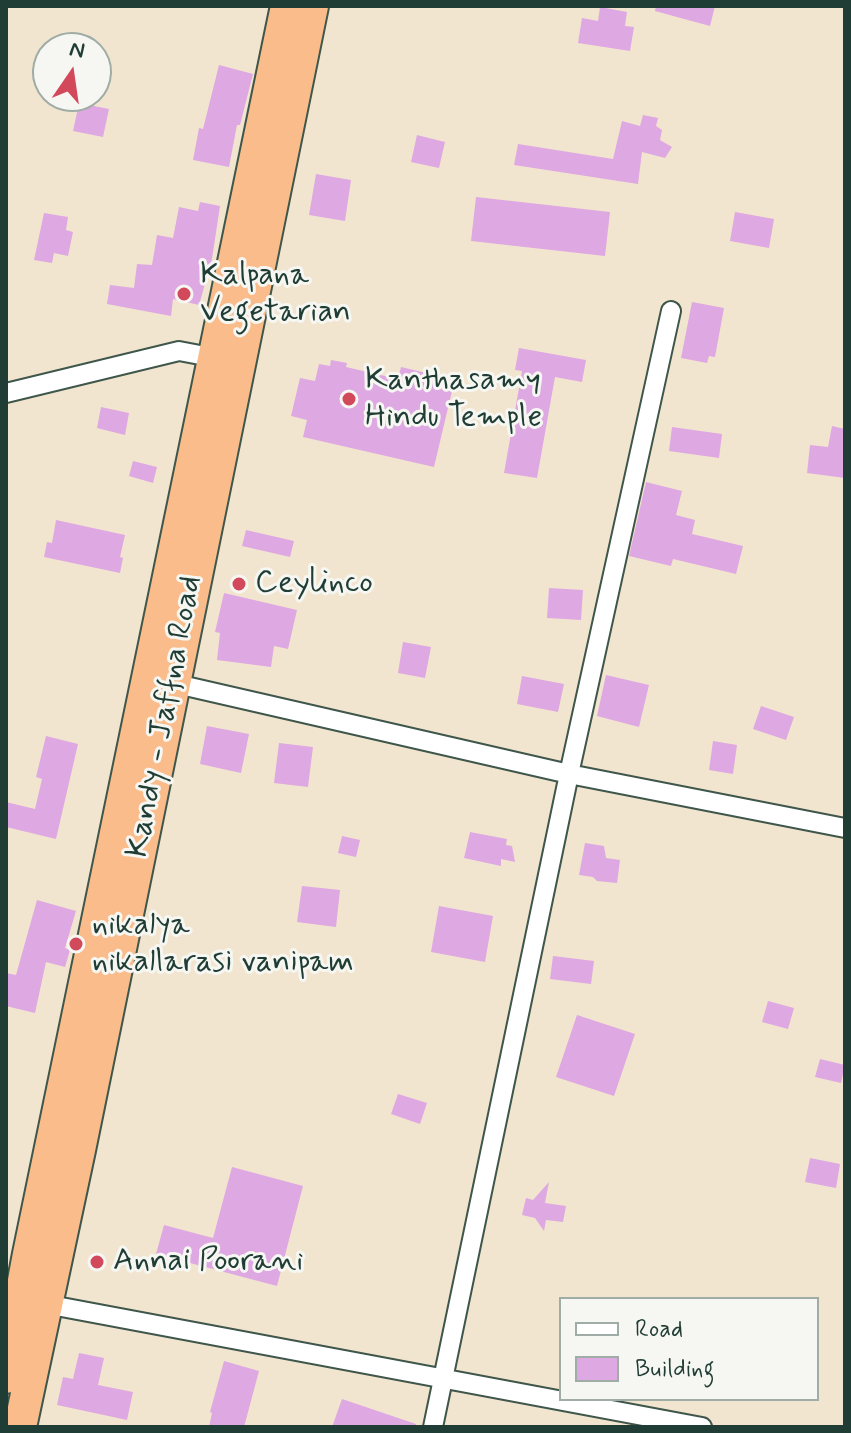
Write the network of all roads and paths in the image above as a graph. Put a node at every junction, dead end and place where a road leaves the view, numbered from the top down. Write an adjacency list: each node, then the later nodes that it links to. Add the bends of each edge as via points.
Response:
1 (287, 6): 4 (highway, Kandy - Jaffna Road)
2 (312, 6): 4 (highway, Kandy - Jaffna Road)
3 (671, 311): 7 (street)
4 (226, 360): 5 (street, via 179,351); 6 (highway, Kandy - Jaffna Road)
5 (6, 393)
6 (161, 680): 7 (street); 9 (highway, Kandy - Jaffna Road); 10 (highway, Kandy - Jaffna Road, via 79,1150)
7 (569, 774): 8 (street); 12 (street)
8 (845, 828)
9 (18, 1251): 10 (highway, Kandy - Jaffna Road)
10 (33, 1302): 11 (highway, Kandy - Jaffna Road); 12 (street); 15 (highway, Kandy - Jaffna Road)
11 (6, 1377)
12 (444, 1379): 13 (street); 16 (street)
13 (559, 1400)
14 (562, 1401): 17 (street)
15 (20, 1427)
16 (433, 1427)
17 (702, 1427)

